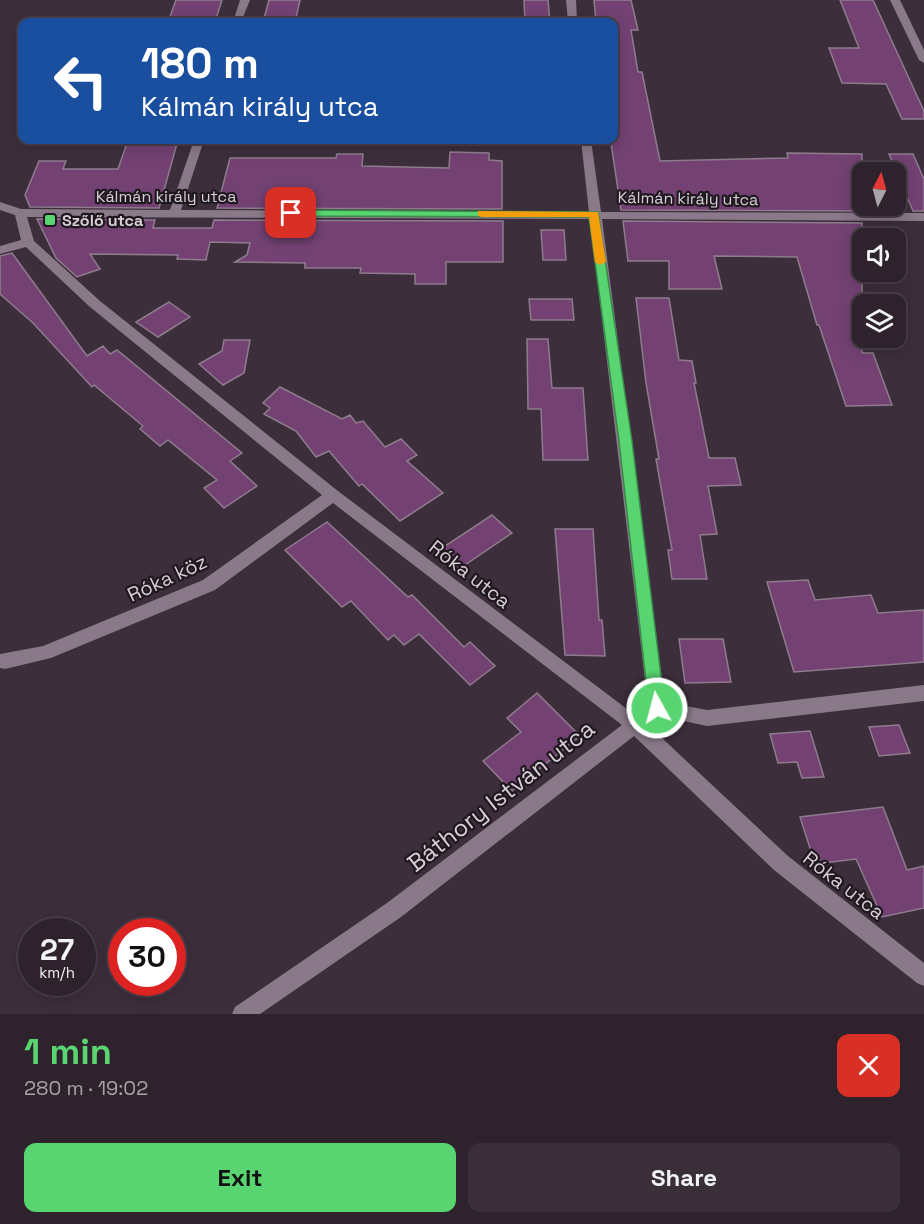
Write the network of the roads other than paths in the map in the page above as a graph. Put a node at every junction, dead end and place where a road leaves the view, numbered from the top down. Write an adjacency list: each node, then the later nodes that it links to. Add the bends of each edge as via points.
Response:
1 (245, 0): 4 (street)
2 (571, 0): 5 (street)
3 (895, 0): 6 (street)
4 (238, 18)
5 (573, 18)
6 (924, 60)
7 (198, 144): 10 (street)
8 (586, 144): 12 (street)
9 (0, 206): 11 (street)
10 (175, 212): 11 (street, Kálmán király utca); 12 (street, Kálmán király utca)
11 (20, 213): 14 (street)
12 (594, 214): 13 (street, Kálmán király utca); 19 (street, via 626,441)
13 (924, 217)
14 (28, 242): 15 (street); 16 (street, Róka utca, via 95,304)
15 (0, 250)
16 (333, 495): 17 (street, Róka köz, via 209,585 45,653); 20 (street, Róka utca)
17 (0, 661)
18 (924, 693): 19 (street, via 707,718)
19 (657, 708): 20 (street, Báthory István utca)
20 (635, 725): 21 (street, Róka utca, via 781,863); 22 (street, Báthory István utca, via 394,910)
21 (924, 976)
22 (242, 1014)

